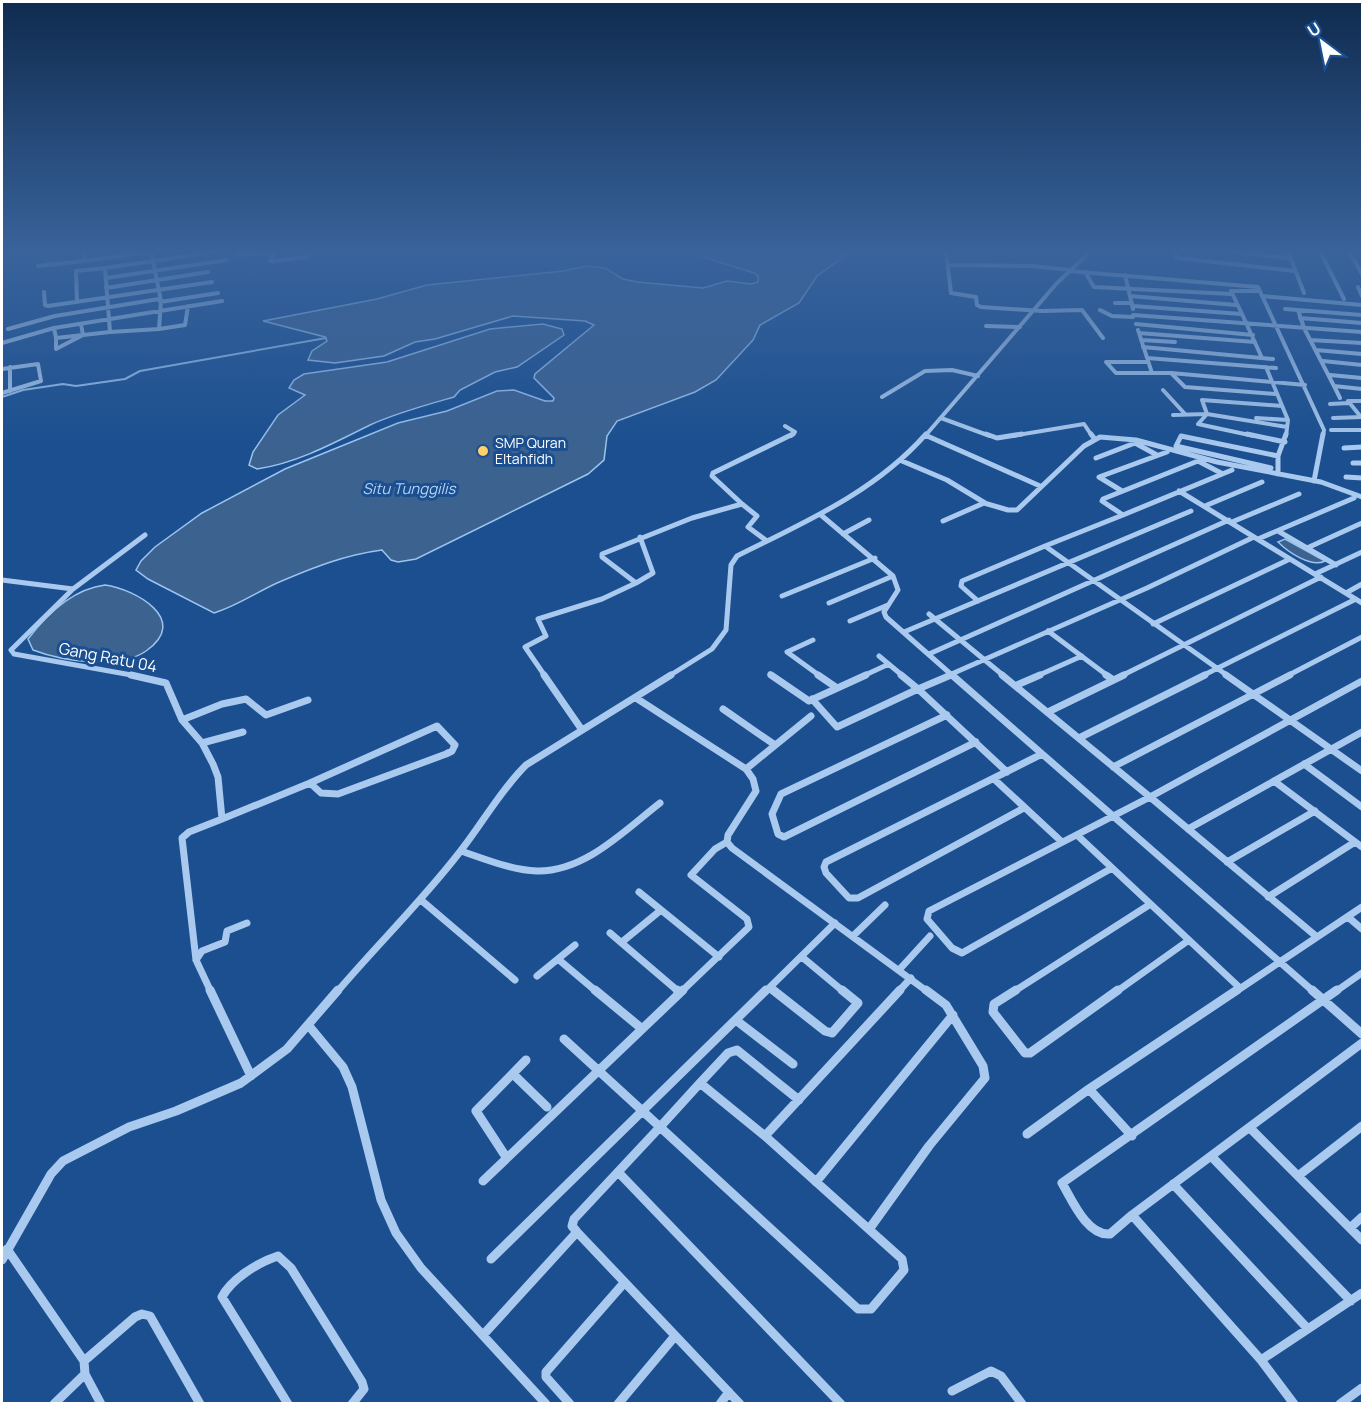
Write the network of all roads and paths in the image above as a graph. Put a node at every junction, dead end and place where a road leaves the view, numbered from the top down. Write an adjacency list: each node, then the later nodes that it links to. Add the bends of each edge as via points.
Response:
1 (1133, 316): 16 (street)
2 (54, 317): 23 (street)
3 (123, 317): 13 (street)
4 (132, 317): 25 (street)
5 (160, 317): 24 (street)
6 (186, 317): 24 (street, via 184,324)
7 (1029, 317): 20 (street)
8 (1087, 317): 32 (street)
9 (1141, 317): 17 (street)
10 (1243, 317): 17 (street)
11 (1272, 317): 19 (street)
12 (1300, 318): 14 (street); 22 (street)
13 (108, 319): 15 (street); 26 (street)
14 (1362, 323)
15 (81, 324): 21 (street); 29 (street)
16 (1136, 324): 28 (street); 30 (street)
17 (1247, 324): 19 (street); 30 (street)
18 (987, 326): 20 (street)
19 (1276, 326): 22 (street); 57 (street)
20 (1020, 327): 54 (street)
21 (54, 328): 31 (street); 37 (street)
22 (1304, 328): 27 (street); 34 (street)
23 (8, 329)
24 (159, 329): 25 (street)
25 (135, 330): 26 (street)
26 (110, 332): 29 (street)
27 (1362, 332)
28 (1138, 333): 33 (street); 36 (street)
29 (83, 335): 31 (street); 31 (street, via 57,349)
30 (1252, 335): 36 (street)
31 (56, 338)
32 (1103, 338)
33 (1141, 340): 35 (street); 39 (street)
34 (1310, 340): 38 (street); 40 (street)
35 (1174, 342)
36 (1255, 342): 42 (street)
37 (2, 344)
38 (1362, 344)
39 (1143, 347): 42 (street); 44 (street)
40 (1316, 350): 41 (street); 45 (street)
41 (1362, 354)
42 (1262, 358): 43 (street)
43 (1273, 359)
44 (1147, 360): 48 (street); 51 (street); 51 (street, via 1106,362 1116,373)
45 (1323, 361): 46 (street); 53 (street)
46 (1362, 364)
47 (10, 367): 50 (street); 61 (street); 61 (street, via 40,364 41,381)
48 (1266, 368): 49 (street); 56 (street)
49 (1276, 368)
50 (2, 369)
51 (1152, 373): 52 (street)
52 (1171, 373): 56 (street); 63 (street, via 1185,387)
53 (1330, 375): 55 (street); 58 (street)
54 (978, 376): 64 (street, via 954,370 927,372); 75 (street)
55 (1362, 378)
56 (1272, 383): 57 (street); 63 (street)
57 (1305, 385): 99 (street, via 1323,430)
58 (1334, 386): 59 (street); 65 (street)
59 (1362, 389)
60 (1163, 390): 70 (street)
61 (10, 391): 62 (street)
62 (2, 393)
63 (1275, 394): 69 (street)
64 (882, 397)
65 (1340, 398)
66 (1362, 401): 67 (street)
67 (1348, 403): 68 (street); 74 (street)
68 (1330, 404)
69 (1282, 406): 71 (street, via 1205,399 1202,400); 77 (street)
70 (1185, 414): 71 (street); 72 (street)
71 (1207, 414): 73 (street); 84 (street, via 1198,424)
72 (1173, 415)
73 (1234, 417): 77 (street); 79 (street)
74 (1362, 417): 76 (street)
75 (941, 418): 82 (street); 83 (street, via 997,438 1084,424)
76 (1333, 418)
77 (1288, 420): 79 (street)
78 (785, 426): 108 (street, via 795,432 789,438 713,473)
79 (1287, 427): 84 (street)
80 (1331, 430): 81 (street)
81 (1362, 430)
82 (925, 435): 91 (street); 101 (street)
83 (1094, 438): 95 (street, via 1136,440 1204,459); 101 (street)
84 (1285, 442): 89 (street)
85 (1344, 447): 86 (street)
86 (1362, 447)
87 (1167, 452): 88 (street)
88 (1157, 455): 90 (street, via 1135,443); 102 (street, via 1099,477)
89 (1278, 456): 95 (street); 95 (street, via 1181,436 1176,446)
90 (1096, 458)
91 (902, 461): 107 (street, via 947,480); 111 (street, via 847,501)
92 (1353, 463): 93 (street)
93 (1362, 463)
94 (1232, 470): 96 (street)
95 (1278, 472): 99 (street)
96 (1221, 474): 102 (street, via 1198,461); 103 (street)
97 (1346, 477): 98 (street)
98 (1361, 479)
99 (1314, 481): 105 (street)
100 (1262, 482): 109 (street)
101 (1040, 486): 107 (street, via 1013,511)
102 (1122, 491): 112 (street, via 1101,500)
103 (1179, 491): 109 (street); 112 (street)
104 (1299, 494): 115 (street)
105 (1362, 497)
106 (1354, 498): 117 (street)
107 (985, 503): 114 (street)
108 (742, 504): 120 (street); 122 (street, via 757,516 748,527)
109 (1205, 506): 115 (street)
110 (1191, 511): 128 (street)
111 (820, 515): 118 (street); 122 (street)
112 (1123, 515): 123 (street)
113 (869, 520): 118 (street)
114 (943, 521)
115 (1231, 521): 121 (street); 133 (street)
116 (1362, 523): 124 (street)
117 (1278, 531): 121 (street); 124 (street)
118 (843, 534): 126 (street)
119 (145, 535): 136 (street)
120 (640, 537): 134 (street, via 652,573); 134 (street, via 601,556)
121 (1256, 538): 127 (street); 140 (street)
122 (767, 541): 169 (street, via 737,556 731,565 726,630 719,642 704,656)
123 (1045, 546): 128 (street); 141 (street, via 962,581 961,586)
124 (1307, 548): 129 (street)
125 (1362, 552): 129 (street)
126 (875, 558): 130 (street); 138 (street)
127 (1290, 559): 131 (street); 148 (street)
128 (1068, 563): 133 (street); 141 (street)
129 (1336, 565): 131 (street)
130 (893, 576): 142 (street); 144 (street, via 898,590)
131 (1318, 576): 137 (street); 154 (street)
132 (2, 580): 136 (street)
133 (1093, 581): 140 (street); 152 (street)
134 (636, 583): 178 (street, via 538,620 546,636 525,647)
135 (1362, 584): 137 (street)
136 (73, 589): 176 (street, Gang Ratu 04, via 16,643 12,652 166,683)
137 (1346, 593): 139 (street)
138 (782, 596)
139 (1356, 599): 143 (street); 160 (street)
140 (1119, 600): 148 (street); 149 (street)
141 (978, 601): 146 (street)
142 (829, 603)
143 (1362, 603)
144 (888, 604): 147 (street); 150 (street, via 884,615)
145 (929, 614): 146 (street)
146 (935, 619): 150 (street); 152 (street)
147 (850, 621)
148 (1153, 624): 154 (street)
149 (1048, 631): 157 (street); 158 (street)
150 (904, 632): 155 (street)
151 (1362, 637): 168 (street)
152 (961, 639): 155 (street); 158 (street)
153 (813, 640): 166 (street, via 787,652)
154 (1183, 645): 160 (street); 163 (street)
155 (929, 654): 162 (street)
156 (879, 656): 159 (street)
157 (1082, 656): 163 (street); 165 (street)
158 (986, 659): 162 (street); 165 (street)
159 (889, 664): 166 (street); 167 (street)
160 (1218, 670): 168 (street); 181 (street)
161 (770, 674): 170 (street, via 809,701)
162 (952, 675): 167 (street); 186 (street)
163 (1112, 679): 173 (street)
164 (1362, 681): 177 (street)
165 (1017, 685): 173 (street)
166 (837, 688): 170 (street)
167 (918, 690): 170 (street, via 837,727); 174 (street)
168 (1252, 694): 177 (street); 188 (street)
169 (636, 698): 178 (street); 189 (street)
170 (812, 699)
171 (308, 700): 176 (street, via 266,715 251,700 238,699)
172 (723, 709): 184 (street)
173 (1048, 712): 181 (street)
174 (947, 715): 182 (street); 182 (street, via 781,794 771,814 772,826 784,837)
175 (811, 716): 184 (street)
176 (182, 720): 183 (street, Gang Ratu 04)
177 (1290, 721): 185 (street); 195 (street)
178 (582, 729): 208 (street, via 526,765 509,782)
179 (243, 732): 183 (street)
180 (1362, 732): 185 (street)
181 (1079, 738): 188 (street)
182 (976, 742): 191 (street)
183 (202, 743): 201 (street, Gang Ratu 04, via 218,777)
184 (775, 745): 189 (street)
185 (1332, 749): 187 (street); 190 (street)
186 (1042, 754): 191 (street); 200 (street)
187 (1304, 764): 193 (street); 197 (street)
188 (1113, 767): 195 (street)
189 (746, 769): 204 (street, via 756,791)
190 (1362, 771)
191 (1007, 772): 192 (street)
192 (994, 779): 198 (street); 198 (street, via 826,862 826,873 849,898 858,898)
193 (1275, 781): 199 (street); 202 (street)
194 (310, 783): 194 (street, via 436,726 455,745 446,754 344,793 320,794); 201 (street)
195 (1150, 797): 200 (street); 202 (street)
196 (660, 803): 208 (street, via 586,857 553,869 537,871)
197 (1362, 807)
198 (1024, 808): 205 (street)
199 (1315, 811): 206 (street); 209 (street)
200 (1112, 816): 203 (street); 233 (street)
201 (222, 819): 232 (street, via 182,838)
202 (1188, 829): 209 (street)
203 (1077, 835): 205 (street); 210 (street)
204 (727, 842): 220 (street); 229 (street, via 691,875 749,922 749,927)
205 (1062, 842): 210 (street, via 929,911 927,919 952,948 962,953)
206 (1355, 842): 207 (street); 212 (street)
207 (1362, 847)
208 (461, 851): 213 (street)
209 (1227, 862): 212 (street)
210 (1112, 868): 215 (street)
211 (639, 892): 217 (street)
212 (1268, 897): 225 (street)
213 (421, 900): 238 (street); 245 (street)
214 (885, 905): 223 (street)
215 (1149, 905): 226 (street); 226 (street, via 994,1004 993,1012 1022,1050 1030,1053)
216 (1362, 907): 218 (street)
217 (661, 909): 227 (street); 229 (street)
218 (1348, 917): 221 (street); 225 (street)
219 (247, 923): 232 (street, via 227,931 226,941 202,951)
220 (835, 923): 223 (street); 230 (street)
221 (1362, 928)
222 (610, 933): 227 (street)
223 (853, 936): 234 (street)
224 (930, 936): 234 (street)
225 (1317, 937): 233 (street)
226 (1189, 940): 240 (street)
227 (622, 942): 241 (street)
228 (575, 945): 231 (street)
229 (719, 957): 241 (street)
230 (802, 957): 239 (street); 239 (street, via 858,1003 832,1033)
231 (558, 959): 236 (street); 246 (street)
232 (196, 960): 254 (street)
233 (1280, 962): 240 (street); 242 (street)
234 (899, 970): 237 (street)
235 (1362, 974): 242 (street)
236 (537, 976)
237 (911, 978): 243 (street); 257 (street)
238 (514, 980)
239 (770, 988): 244 (street)
240 (1240, 988): 256 (street)
241 (679, 992): 246 (street)
242 (1324, 1000): 247 (street); 265 (street)
243 (953, 1015): 271 (street); 275 (street, via 983,1066 985,1078 929,1146)
244 (737, 1021): 251 (street); 259 (street)
245 (309, 1026): 254 (street, via 287,1049); 286 (street, via 343,1067 352,1087 381,1200 396,1233 422,1268)
246 (641, 1028): 252 (street)
247 (1362, 1034)
248 (564, 1039): 252 (street)
249 (1362, 1043): 262 (street)
250 (526, 1060): 253 (street)
251 (793, 1064)
252 (599, 1070): 259 (street); 266 (street)
253 (513, 1074): 258 (street); 266 (street, via 476,1111)
254 (251, 1076): 279 (street, via 214,1095 129,1127 63,1161 51,1174)
255 (700, 1083): 257 (street, via 729,1053 737,1050); 261 (street); 264 (street)
256 (1089, 1089): 263 (street); 265 (street)
257 (799, 1100): 264 (street)
258 (547, 1107)
259 (643, 1111): 261 (street); 280 (street)
260 (1362, 1126): 269 (street)
261 (660, 1127): 268 (street); 275 (street, via 858,1309 865,1311 904,1270 898,1254)
262 (1250, 1128): 267 (street); 269 (street)
263 (1027, 1134)
264 (765, 1136): 271 (street)
265 (1132, 1136): 273 (street, via 1062,1183 1084,1218 1106,1236 1114,1234)
266 (506, 1157): 270 (street)
267 (1212, 1157): 272 (street); 284 (street)
268 (620, 1173): 277 (street, via 574,1218 572,1226); 304 (street)
269 (1298, 1176): 276 (street)
270 (483, 1181)
271 (816, 1182): 275 (street)
272 (1173, 1184): 273 (street); 285 (street)
273 (1132, 1215): 288 (street)
274 (1362, 1217): 276 (street)
275 (870, 1228)
276 (1350, 1228): 278 (street)
277 (577, 1232): 282 (street); 286 (street)
278 (1362, 1240)
279 (8, 1249): 281 (street); 289 (street)
280 (491, 1259)
281 (2, 1260)
282 (624, 1283): 287 (street); 300 (street, via 546,1372)
283 (1362, 1293): 284 (street)
284 (1351, 1300): 285 (street)
285 (1308, 1329): 288 (street)
286 (484, 1334): 299 (street)
287 (675, 1336): 293 (street); 301 (street)
288 (1261, 1360): 306 (street)
289 (84, 1361): 290 (street); 296 (street, via 135,1317 150,1316)
290 (86, 1374): 294 (street); 295 (street)
291 (1362, 1388): 307 (street)
292 (952, 1391): 305 (street, via 991,1371 1001,1376)
293 (729, 1392): 302 (street); 303 (street)
294 (54, 1404)
295 (101, 1404)
296 (200, 1404)
297 (288, 1404): 298 (street, via 222,1297 225,1289 273,1256 291,1268 362,1382 364,1389)
298 (352, 1404)
299 (546, 1404)
300 (570, 1404)
301 (618, 1404)
302 (720, 1404)
303 (740, 1404)
304 (842, 1404)
305 (1022, 1404)
306 (1294, 1404)
307 (1340, 1404)

